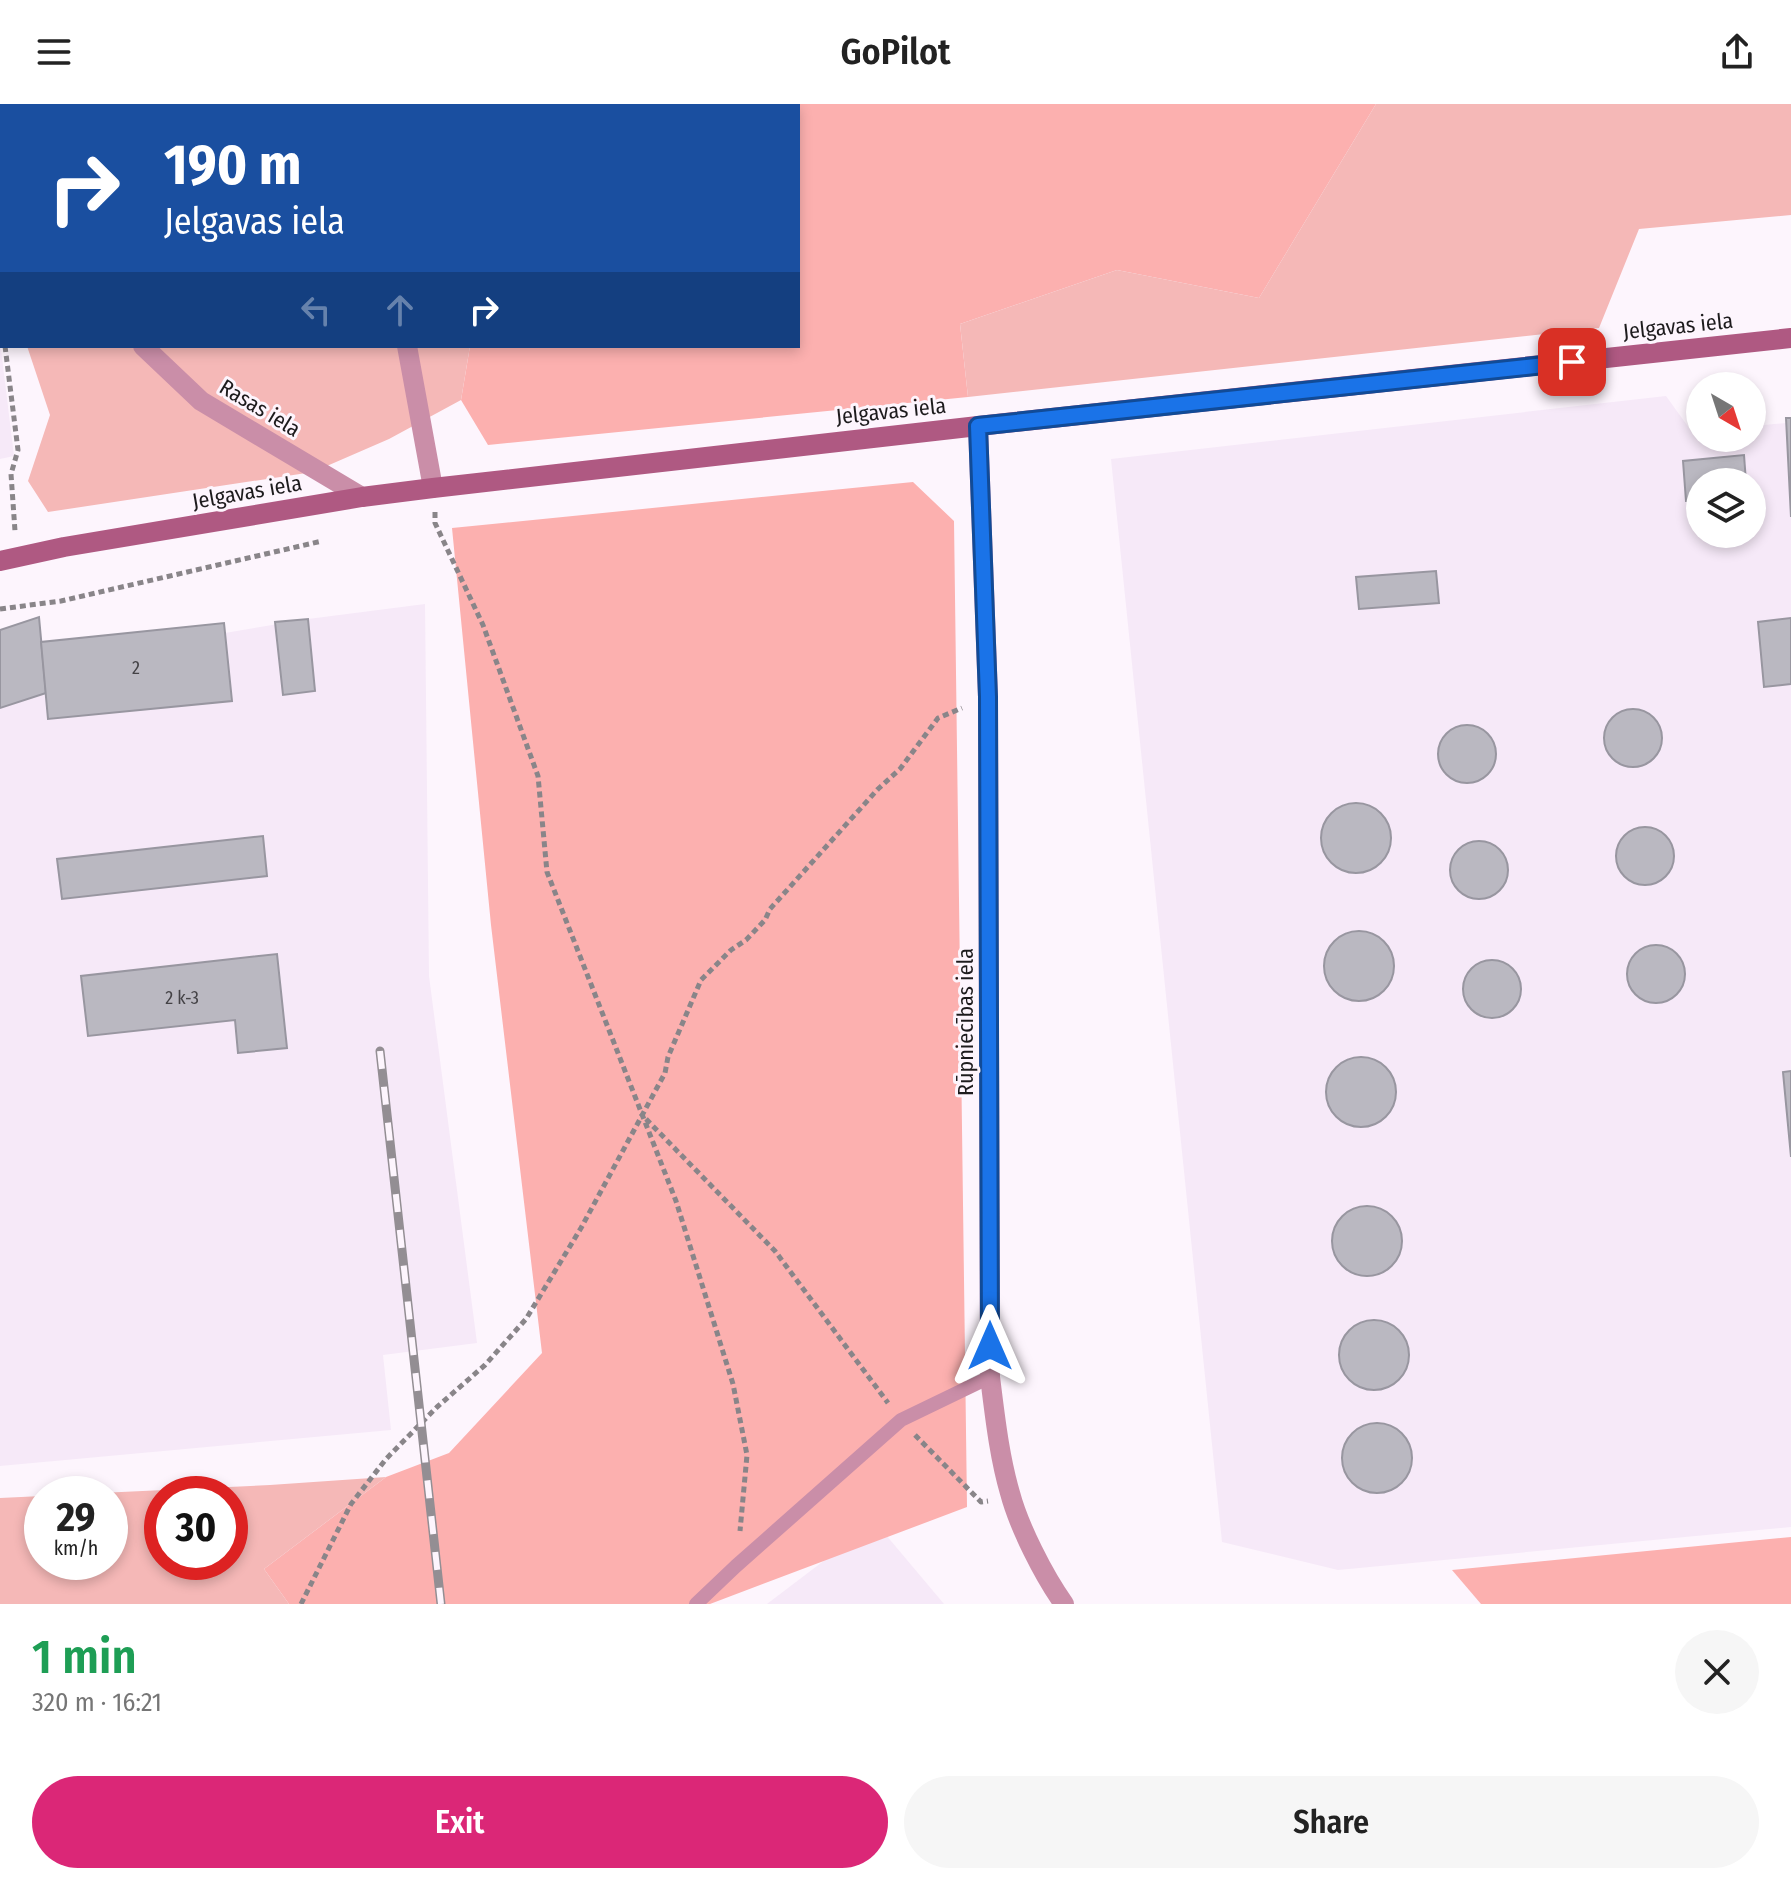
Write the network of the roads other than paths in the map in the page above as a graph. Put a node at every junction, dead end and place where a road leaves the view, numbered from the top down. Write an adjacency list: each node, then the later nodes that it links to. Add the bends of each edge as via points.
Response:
1 (1791, 338): 4 (street, Jelgavas iela)
2 (145, 348): 6 (street, Rasas iela, via 201,401)
3 (407, 348): 5 (street)
4 (978, 426): 5 (street, Jelgavas iela); 8 (street, Rūpniecības iela, via 988,697)
5 (433, 488): 6 (street, Jelgavas iela)
6 (362, 497): 7 (street, Jelgavas iela)
7 (9, 559)
8 (990, 1377): 9 (lane, via 901,1420); 10 (street, Rūpniecības iela, via 1010,1496 1034,1553)
9 (696, 1604)
10 (1064, 1604)

